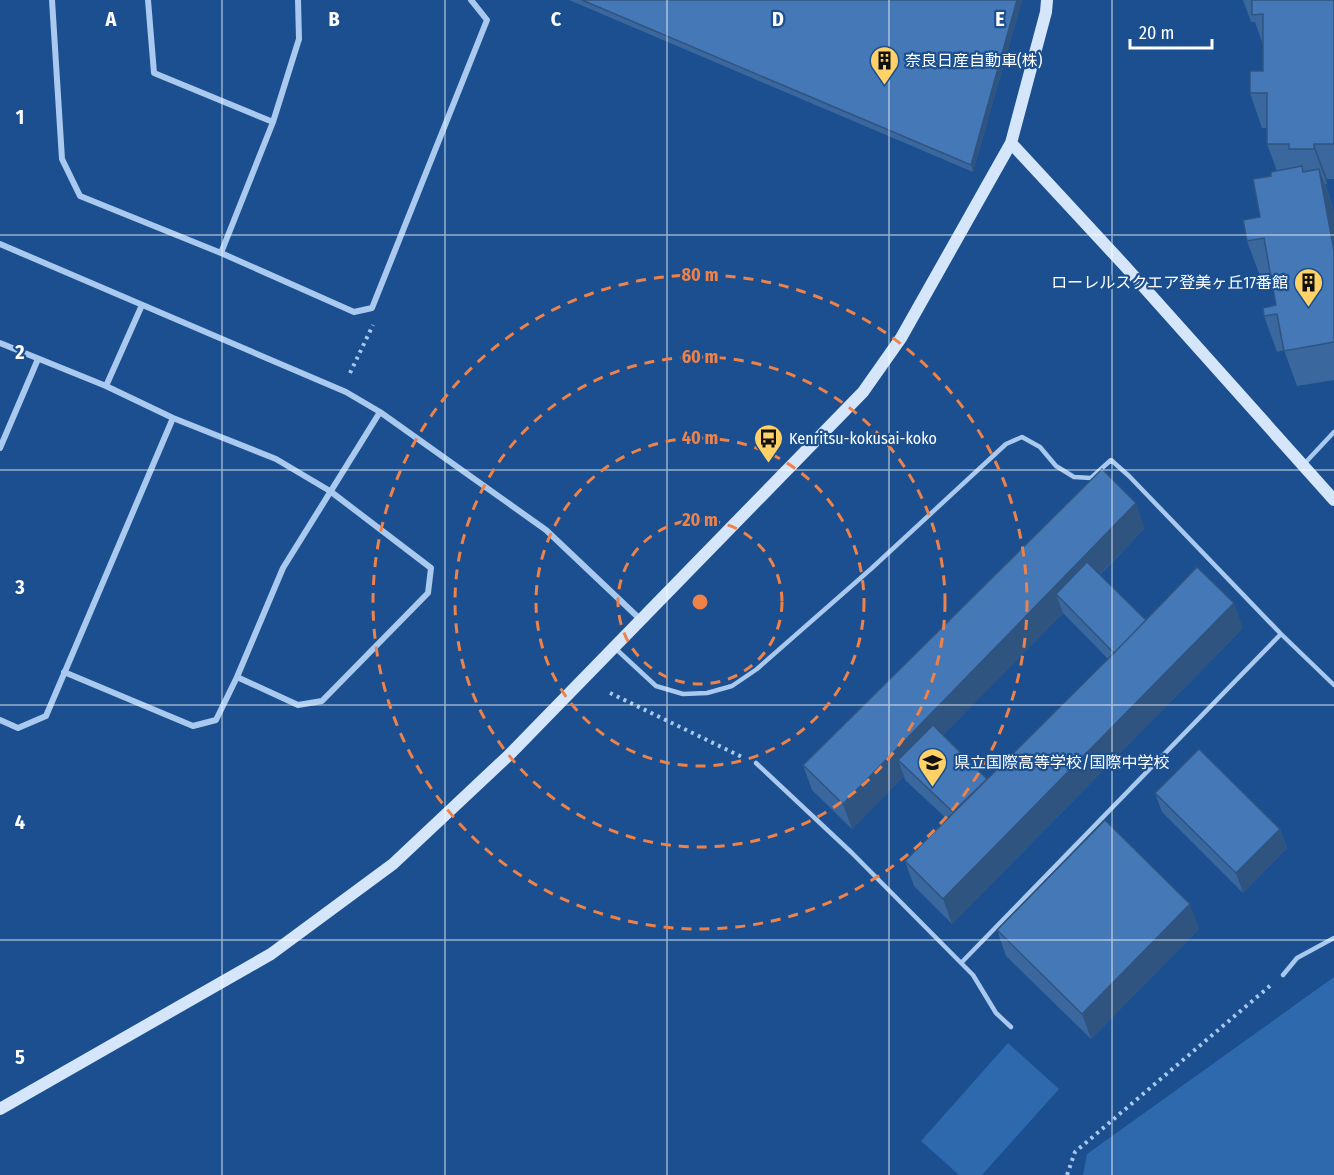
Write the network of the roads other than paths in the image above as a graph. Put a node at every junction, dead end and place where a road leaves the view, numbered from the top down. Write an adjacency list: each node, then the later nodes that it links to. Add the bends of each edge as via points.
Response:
1 (52, 0): 9 (street, via 62,159 80,196)
2 (148, 0): 6 (street, via 154,73)
3 (298, 0): 6 (street, via 299,39)
4 (471, 0): 9 (street, via 487,20 372,308 354,312)
5 (1047, 0): 7 (street)
6 (273, 122): 9 (street)
7 (1011, 142): 18 (street); 21 (street, via 901,338 863,392)
8 (0, 244): 10 (street)
9 (221, 253)
10 (142, 304): 13 (street); 14 (street, via 346,392)
11 (0, 343): 12 (street)
12 (38, 359): 13 (street); 17 (street)
13 (106, 386): 15 (street)
14 (380, 412): 19 (street); 21 (street, via 546,530)
15 (173, 418): 19 (street, via 276,459); 24 (street)
16 (1334, 432): 18 (lane)
17 (0, 448)
18 (1303, 465): 20 (street)
19 (330, 491): 25 (street, via 283,567); 25 (street, via 431,568 428,593 322,701 298,705)
20 (1334, 500)
21 (641, 620): 23 (street)
22 (1281, 634): 23 (lane, via 1111,460 1091,478 1074,477 1056,466 1040,447 1022,437 1005,444 846,591 732,686 683,694 656,686); 26 (lane); 30 (lane)
23 (614, 647): 33 (street, via 393,864 271,954)
24 (64, 672): 25 (street, via 193,726 216,720); 27 (street, via 46,716 18,728)
25 (237, 677)
26 (1334, 685)
27 (0, 720)
28 (756, 763): 30 (lane)
29 (1334, 938): 31 (lane, via 1297,958)
30 (961, 963): 32 (lane, via 996,1013)
31 (1283, 975)
32 (1011, 1027)
33 (0, 1109)

